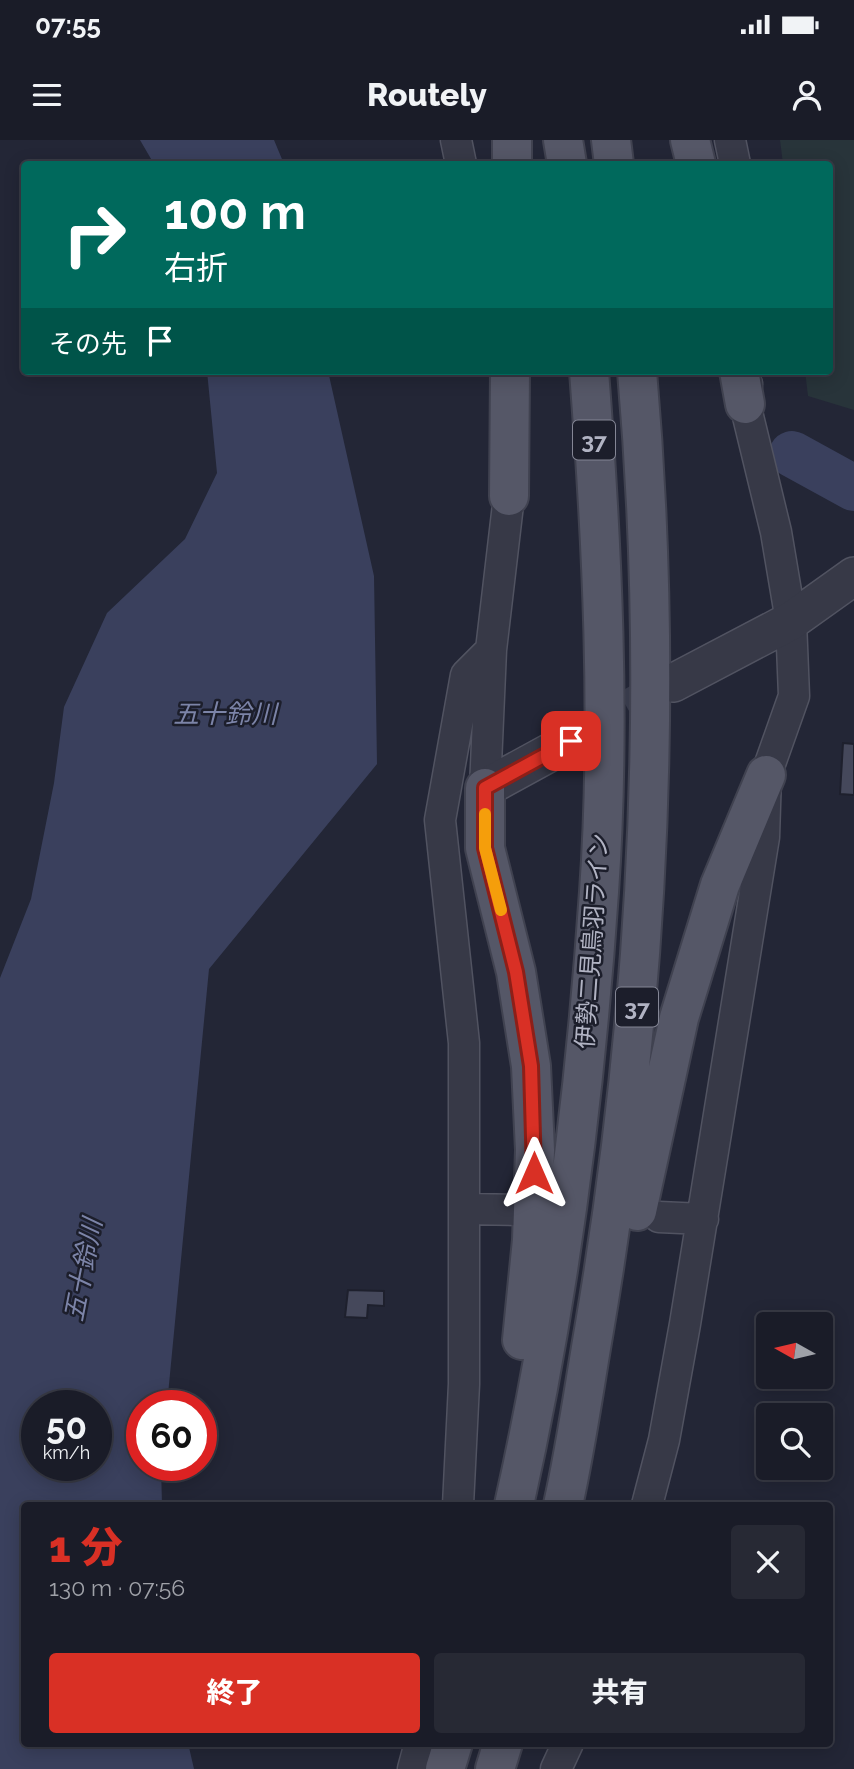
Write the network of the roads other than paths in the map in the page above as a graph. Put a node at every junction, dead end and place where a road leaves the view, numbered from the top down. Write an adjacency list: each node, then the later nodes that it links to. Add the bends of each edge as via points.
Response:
1 (456, 140): 7 (street)
2 (512, 140): 8 (main road)
3 (563, 140): 9 (main road)
4 (611, 140): 10 (main road)
5 (690, 140): 11 (main road)
6 (730, 140): 12 (street)
7 (460, 161)
8 (512, 161)
9 (566, 161)
10 (614, 161)
11 (695, 161)
12 (734, 161)
13 (494, 375): 18 (street)
14 (510, 375): 18 (main road)
15 (589, 375): 32 (main road, 伊勢二見鳥羽ライン / 37, via 599,509 603,685 599,891 568,1208)
16 (637, 375): 33 (main road, 伊勢二見鳥羽ライン / 37, via 648,504 651,719 645,896 634,1055 615,1206)
17 (744, 382): 20 (street)
18 (509, 496): 21 (street)
19 (854, 576): 20 (street)
20 (791, 621): 22 (street); 24 (street, via 794,696)
21 (491, 650): 25 (street); 26 (street, via 466,675 440,820 464,1043)
22 (673, 682)
23 (571, 741): 25 (street)
24 (766, 775): 29 (street, via 764,837); 34 (main road, via 720,885 679,1018)
25 (485, 788): 31 (main road, via 485,848 518,986 531,1066 535,1150 532,1240)
26 (465, 1209): 27 (street); 30 (street)
27 (517, 1210)
28 (659, 1217): 29 (street)
29 (703, 1219): 35 (street)
30 (458, 1502)
31 (499, 1502)
32 (515, 1502)
33 (564, 1502)
34 (576, 1502)
35 (649, 1502)
36 (418, 1747): 40 (street)
37 (452, 1747): 41 (main road)
38 (502, 1747): 42 (main road)
39 (566, 1747): 43 (street)
40 (413, 1769)
41 (445, 1769)
42 (495, 1769)
43 (556, 1769)

